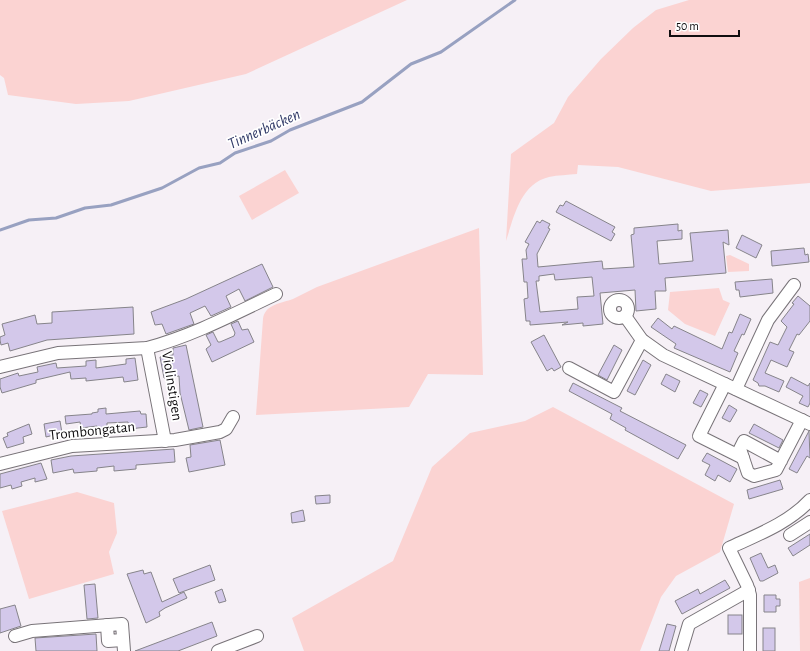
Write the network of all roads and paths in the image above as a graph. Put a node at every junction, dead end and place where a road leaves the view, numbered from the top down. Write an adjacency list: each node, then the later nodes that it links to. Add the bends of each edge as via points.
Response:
1 (794, 285): 8 (street, via 768,320)
2 (276, 294): 5 (street, Violinstigen, via 210,325)
3 (625, 316): 4 (street)
4 (642, 340): 7 (street, via 614,392); 8 (street, via 663,355)
5 (147, 348): 6 (street, via 58,353); 11 (street, Violinstigen)
6 (0, 368)
7 (569, 368)
8 (731, 387): 10 (street); 12 (street, via 700,436)
9 (233, 417): 11 (street, Violinstigen, via 226,429 220,432)
10 (806, 422): 13 (street)
11 (165, 441): 14 (street, Trombongatan, via 72,446)
12 (742, 458): 13 (street, via 748,473 754,476 776,470); 13 (street, via 740,449 744,442)
13 (781, 461)
14 (0, 464)
15 (810, 500): 18 (street, via 778,524 729,548)
16 (810, 522): 17 (street)
17 (790, 535)
18 (749, 590): 23 (street, via 689,624); 24 (street)
19 (15, 636): 21 (street, via 32,631 122,624)
20 (257, 636): 22 (street)
21 (124, 646)
22 (218, 651)
23 (681, 651)
24 (750, 651)

